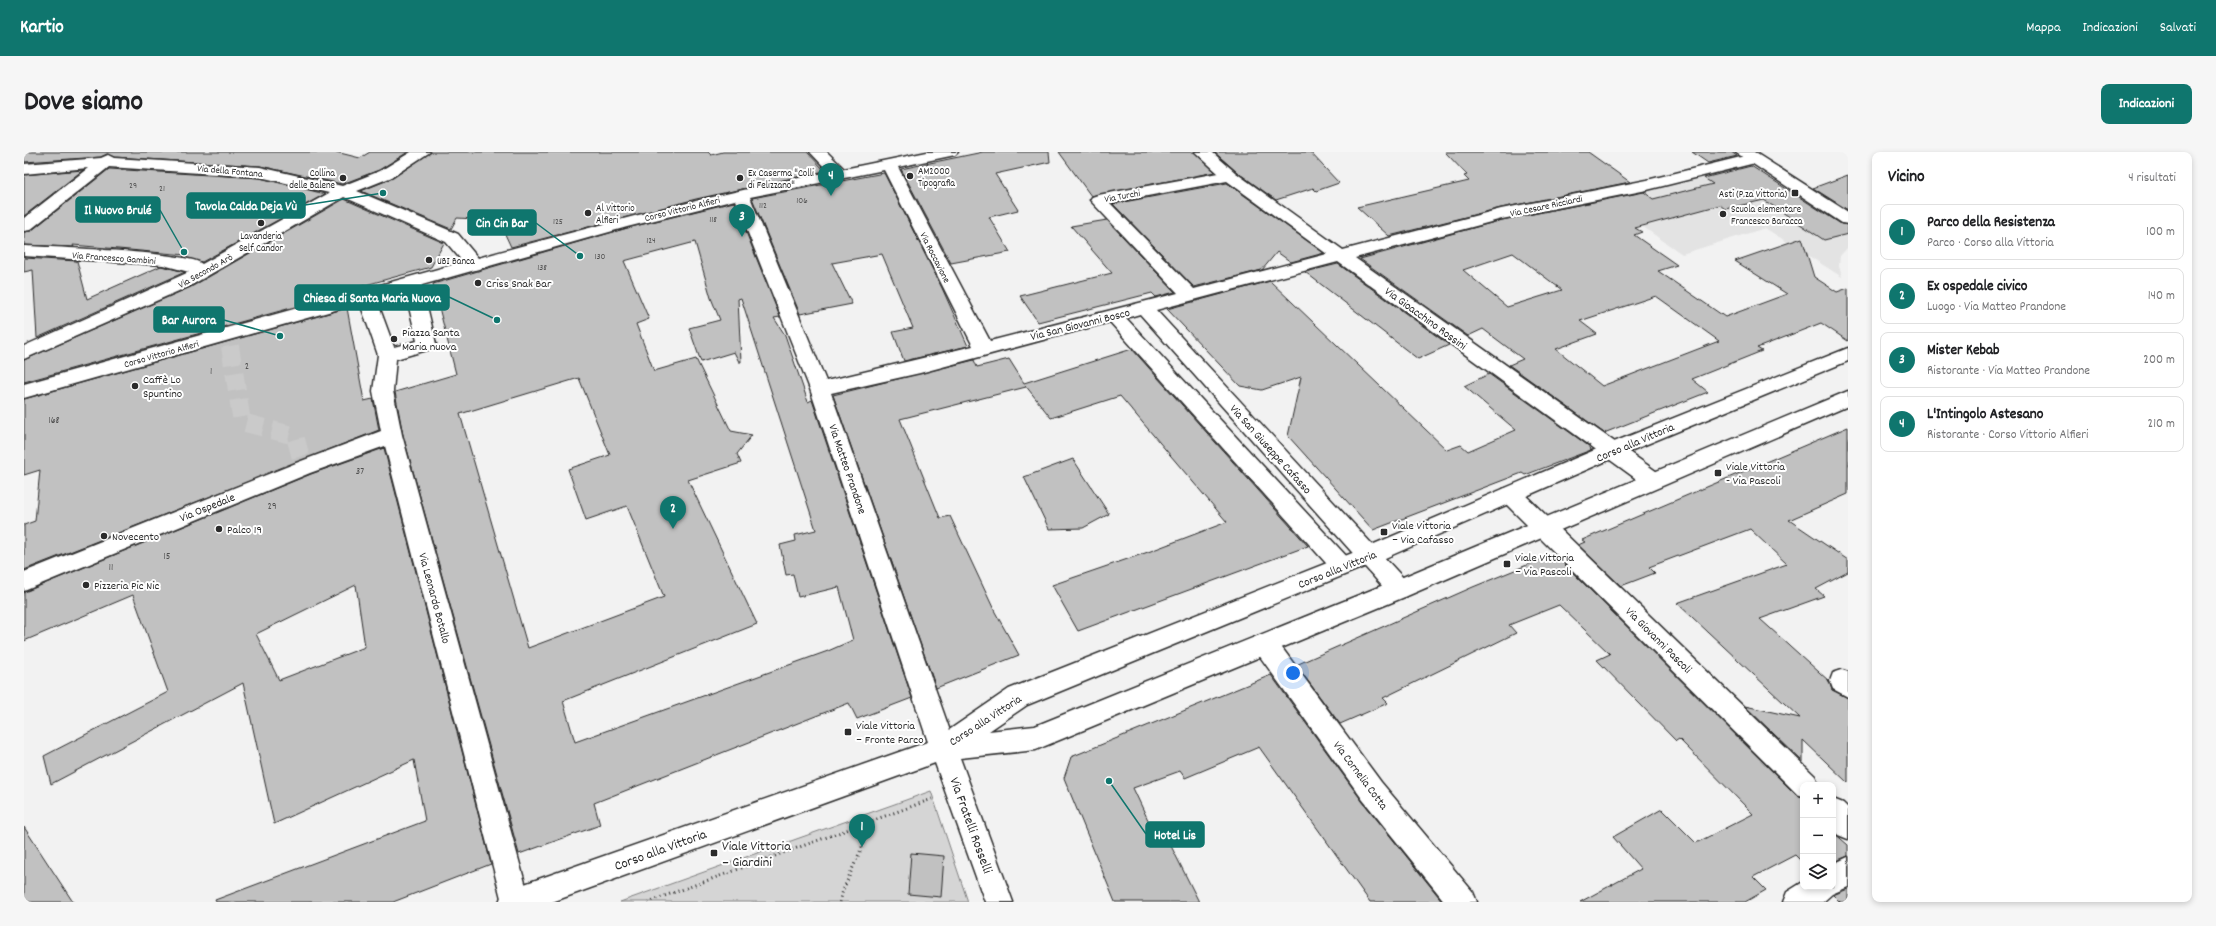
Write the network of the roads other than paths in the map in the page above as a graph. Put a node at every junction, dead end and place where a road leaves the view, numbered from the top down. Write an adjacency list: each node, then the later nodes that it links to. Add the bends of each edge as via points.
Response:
1 (422, 152): 11 (street, Via Secondo Arò, via 386,174)
2 (818, 152): 9 (street)
3 (950, 152): 7 (street, Corso Vittorio Alfieri)
4 (1203, 152): 10 (street, Via Gioacchino Rossini)
5 (1748, 156): 13 (street); 16 (street, Via Cesare Ricciardi, via 1647,185 1501,214)
6 (112, 157): 8 (street, Via della Fontana); 11 (street, Via della Fontana, via 260,172); 14 (street)
7 (889, 164): 9 (street, Corso Vittorio Alfieri); 26 (street, Via Roccavione)
8 (24, 170)
9 (840, 174): 12 (street, Corso Vittorio Alfieri)
10 (1230, 176): 16 (street, Via Gioacchino Rossini); 21 (street, Via Turchi, via 1098,200)
11 (343, 192): 17 (street, Via della Fontana, via 452,238); 18 (street, Via Secondo Arò)
12 (741, 194): 17 (street, Corso Vittorio Alfieri, via 622,223); 30 (street, Via Matteo Prandone)
13 (1848, 219)
14 (24, 226)
15 (24, 252): 18 (street, Via Francesco Gambini, via 163,260 194,266)
16 (1339, 255): 21 (street, Via San Giovanni Bosco); 34 (street, Via Gioacchino Rossini)
17 (474, 264): 19 (street, Corso Vittorio Alfieri)
18 (200, 274): 27 (street, Via Secondo Arò)
19 (412, 282): 20 (street, Corso Vittorio Alfieri); 29 (street, via 427,344)
20 (366, 295): 29 (street, Via Leonardo Botallo); 31 (street, Corso Vittorio Alfieri, via 229,340)
21 (1191, 296): 22 (street, Via San Giovanni Bosco)
22 (1144, 308): 23 (street, Via San Giovanni Bosco); 24 (street, Via San Giuseppe Cafasso)
23 (1114, 316): 25 (street); 26 (street, Via San Giovanni Bosco)
24 (1165, 332): 25 (street); 38 (street, Via San Giuseppe Cafasso)
25 (1137, 340): 39 (street)
26 (984, 349): 30 (street, Via San Giovanni Bosco)
27 (24, 353)
28 (1848, 354): 34 (street, Corso alla Vittoria)
29 (387, 355): 33 (street, Via Leonardo Botallo, via 383,391)
30 (820, 389): 43 (street, Via Matteo Prandone)
31 (24, 391)
32 (1848, 398): 35 (street, Corso alla Vittoria)
33 (392, 435): 40 (street, Via Ospedale, via 302,463); 50 (street, Via Leonardo Botallo)
34 (1611, 451): 35 (street, Via Gioacchino Rossini); 36 (street, Corso alla Vittoria)
35 (1653, 480): 37 (street, Corso alla Vittoria)
36 (1511, 495): 37 (street, Via Giovanni Pascoli); 38 (street, Corso alla Vittoria)
37 (1544, 527): 41 (street, Corso alla Vittoria); 44 (street, Via Giovanni Pascoli)
38 (1368, 556): 39 (street, Corso alla Vittoria); 41 (street, Via San Giuseppe Cafasso)
39 (1342, 566): 43 (street, Corso alla Vittoria, via 1018,697)
40 (24, 582)
41 (1399, 589): 42 (street, Corso alla Vittoria)
42 (1265, 644): 43 (street, Corso alla Vittoria, via 1036,738); 52 (street, Via Cornelia Cotta, via 1372,791)
43 (943, 748): 50 (street, Corso alla Vittoria); 51 (street, Via Fratelli Rosselli)
44 (1803, 782)
45 (1836, 815): 46 (street)
46 (1848, 826)
47 (1848, 871): 48 (street)
48 (1836, 878)
49 (1817, 890): 53 (street)
50 (515, 901)
51 (1000, 902)
52 (1463, 902)
53 (1797, 902)

